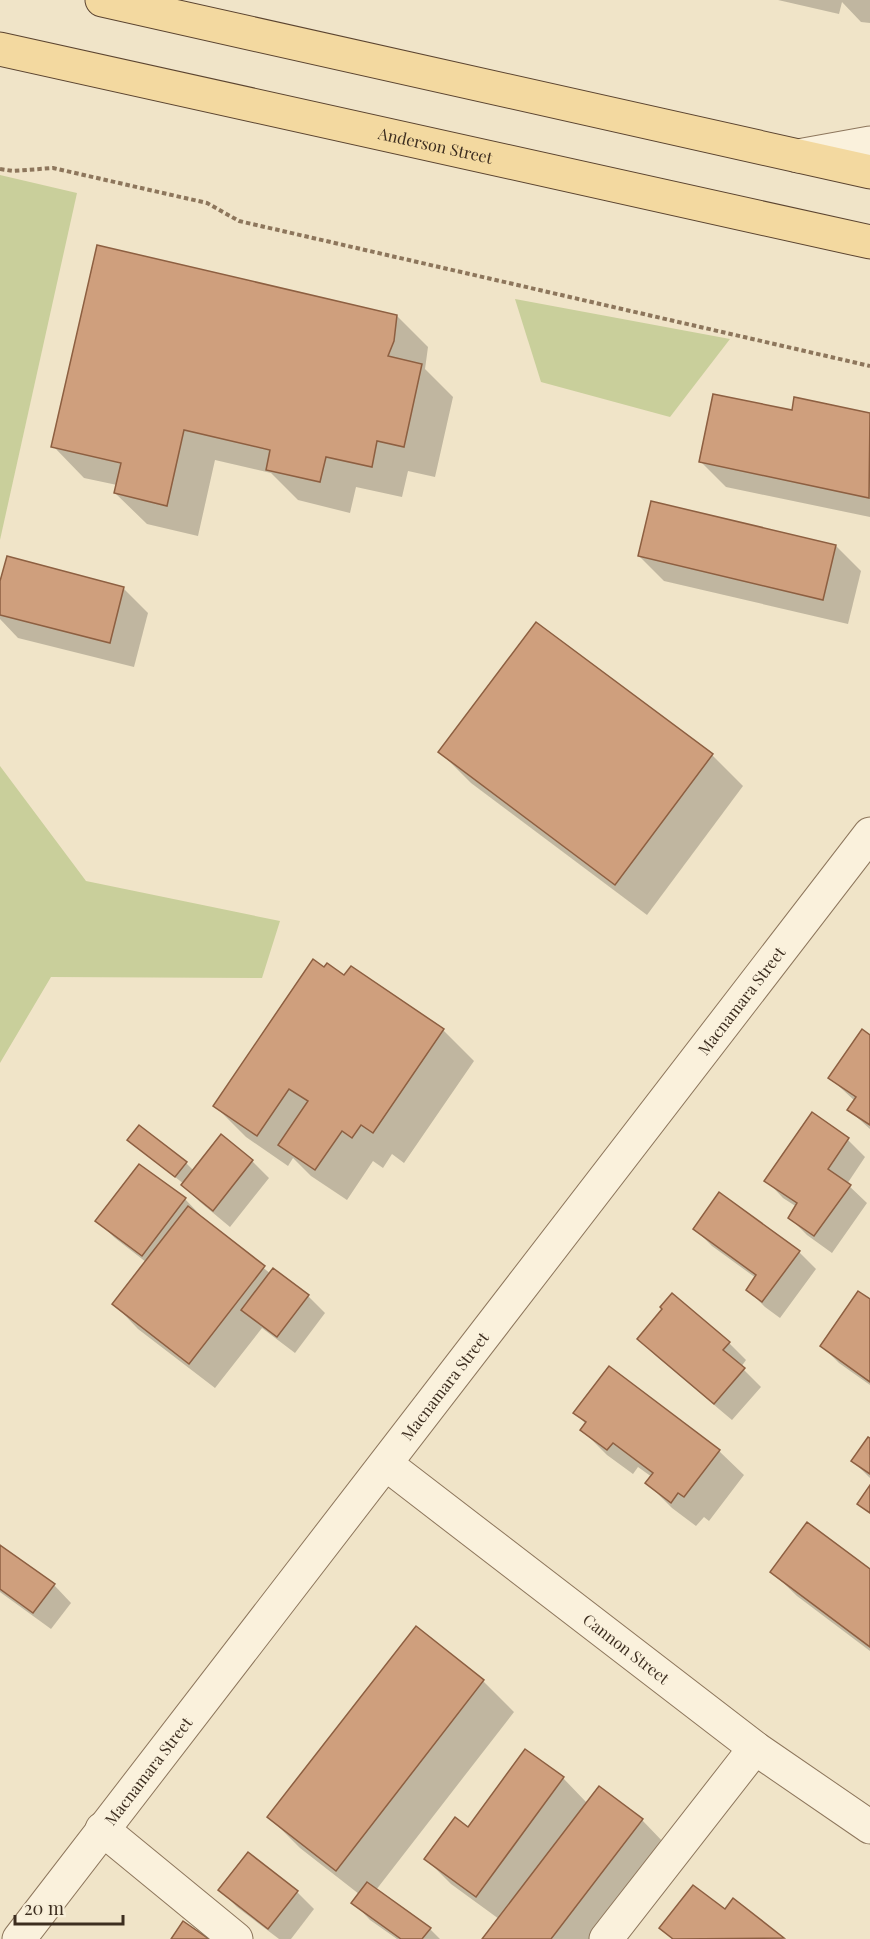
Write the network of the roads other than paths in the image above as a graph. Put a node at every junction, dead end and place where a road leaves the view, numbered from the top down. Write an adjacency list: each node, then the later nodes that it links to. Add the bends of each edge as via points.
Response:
1 (102, 0): 4 (main road)
2 (0, 49): 6 (main road, Anderson Street)
3 (870, 143): 4 (street)
4 (798, 156): 5 (main road)
5 (870, 172)
6 (870, 242)
7 (870, 834): 8 (street, Macnamara Street)
8 (386, 1464): 9 (street, Cannon Street); 11 (street, Macnamara Street)
9 (755, 1748): 10 (street, Cannon Street); 14 (street)
10 (870, 1827)
11 (102, 1828): 12 (street, Macnamara Street); 13 (street)
12 (19, 1939)
13 (236, 1939)
14 (606, 1939)

